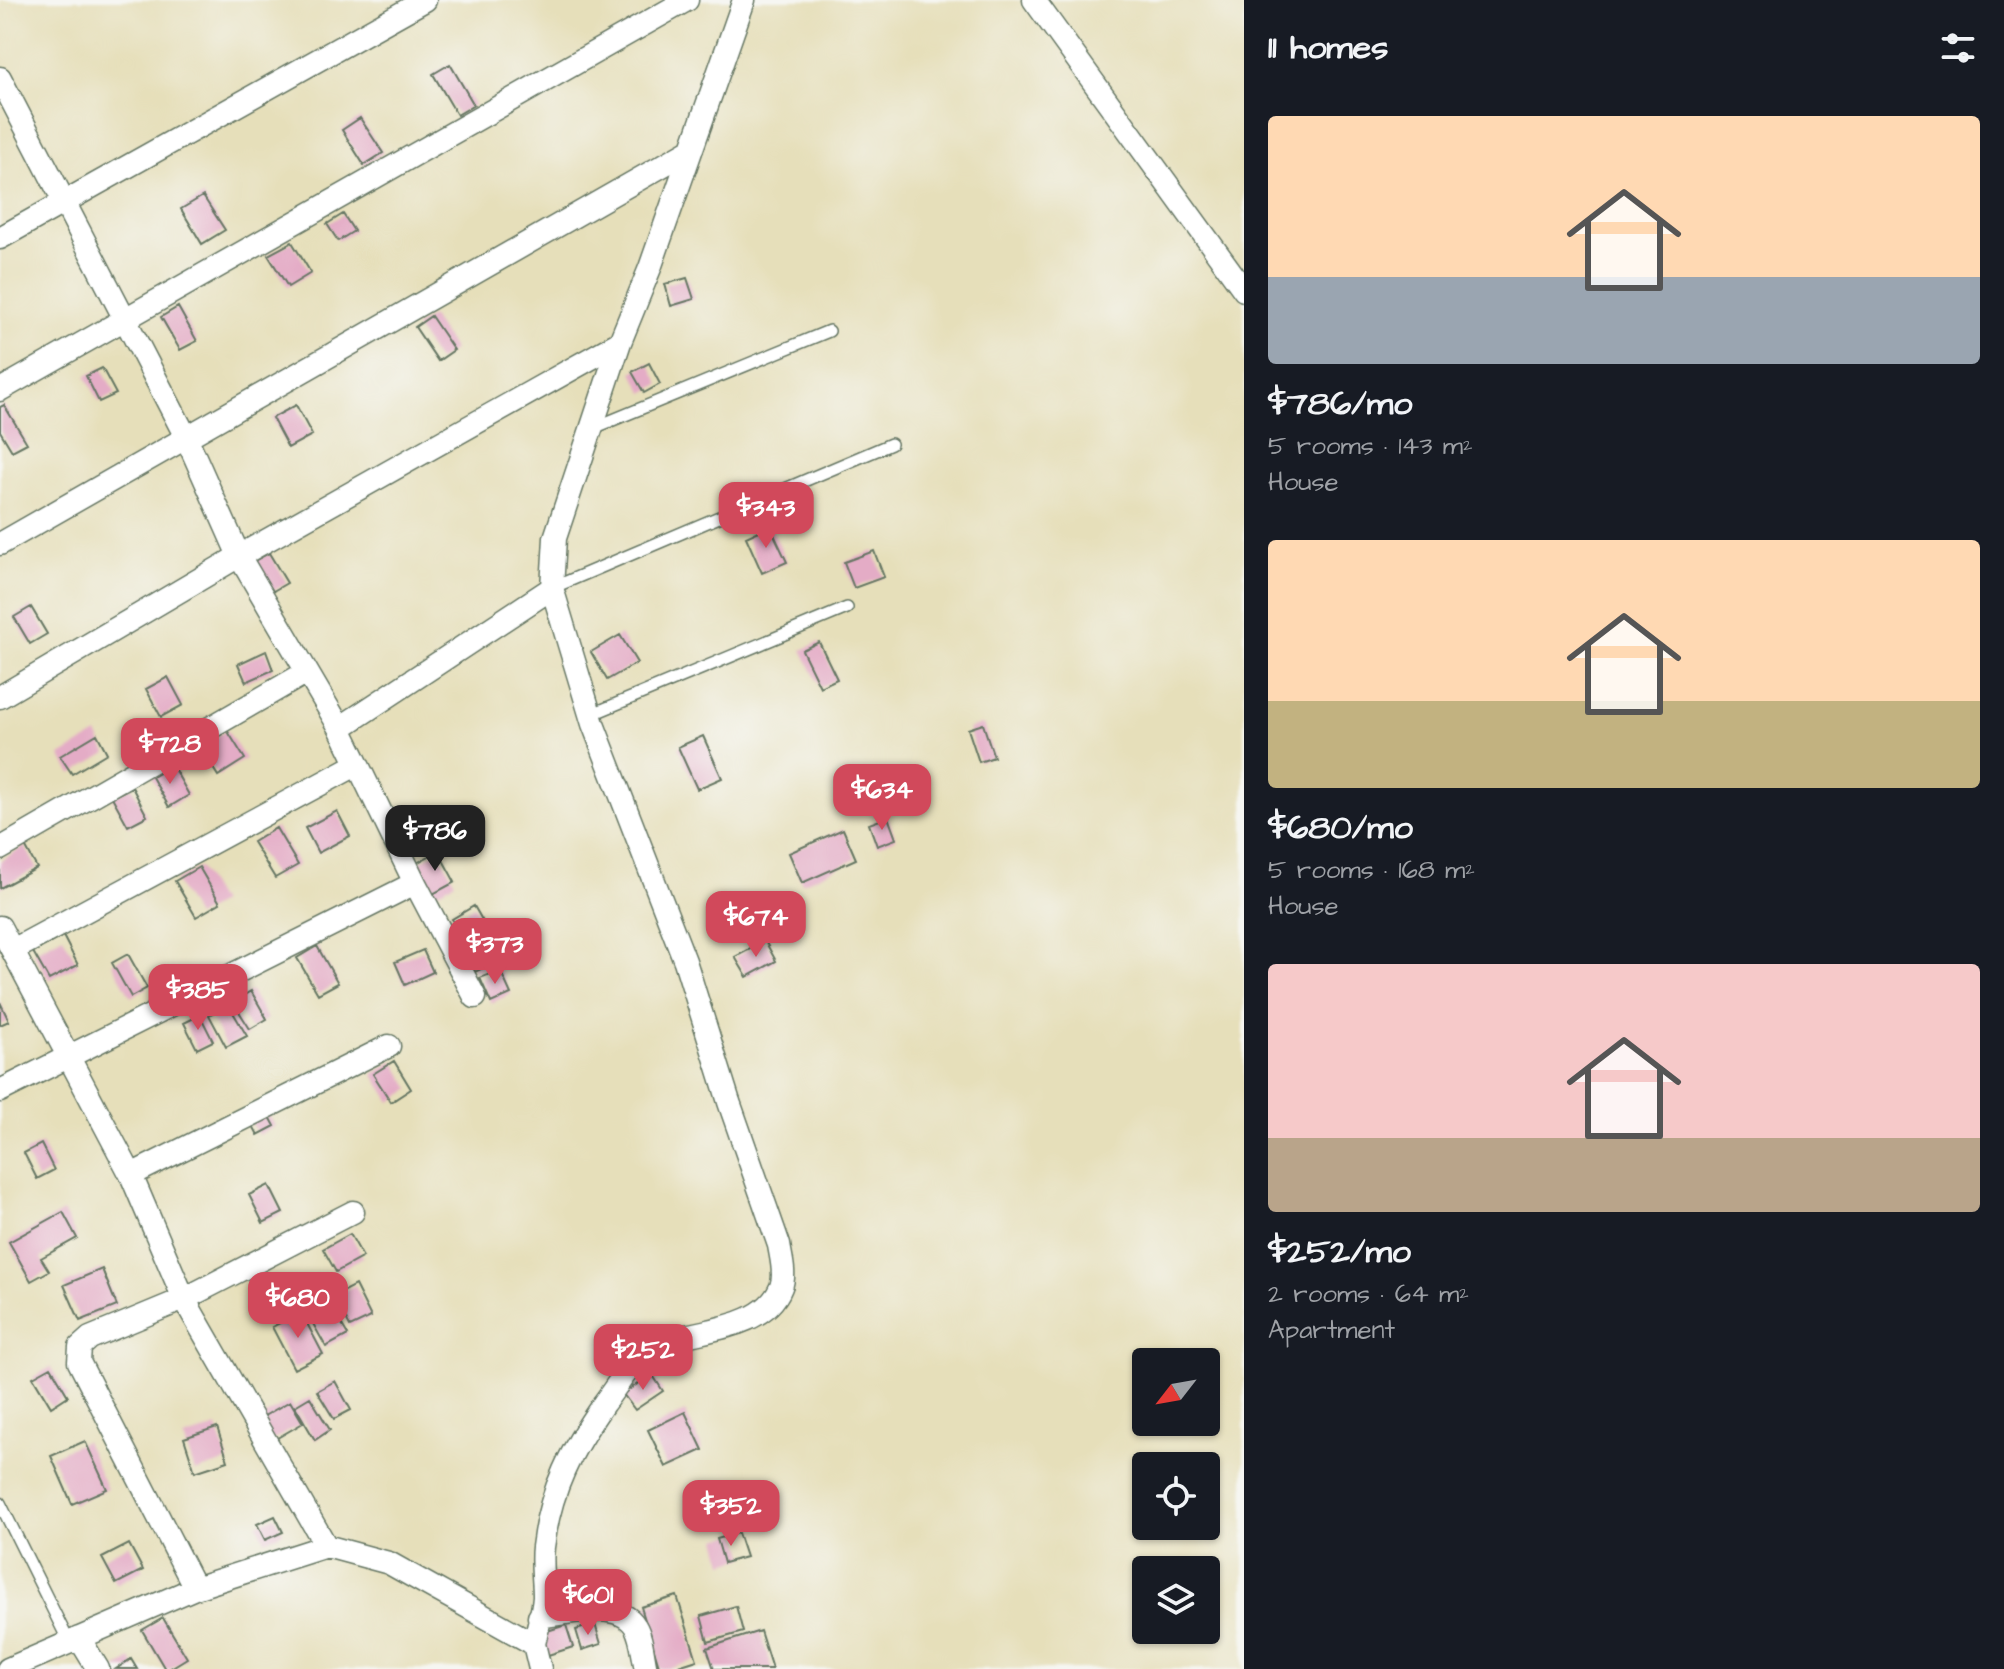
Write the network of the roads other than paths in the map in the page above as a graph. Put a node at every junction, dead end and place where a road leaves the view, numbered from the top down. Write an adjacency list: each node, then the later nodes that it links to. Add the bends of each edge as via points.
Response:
1 (425, 0): 8 (street)
2 (687, 0): 11 (street)
3 (744, 0): 7 (street)
4 (1034, 0): 10 (street)
5 (0, 78): 6 (street)
6 (5, 102): 8 (street)
7 (690, 150): 13 (street); 16 (street)
8 (64, 203): 9 (street); 11 (street)
9 (0, 238)
10 (1244, 290)
11 (125, 319): 14 (street); 16 (street)
12 (829, 331): 15 (lane)
13 (620, 342): 15 (street); 19 (street)
14 (0, 390)
15 (591, 430): 20 (street, via 555,538)
16 (187, 439): 18 (street); 19 (street)
17 (891, 444): 20 (lane)
18 (0, 544)
19 (239, 556): 22 (street); 23 (street)
20 (552, 588): 24 (street); 25 (street)
21 (847, 608): 24 (lane)
22 (307, 672): 25 (street); 27 (street)
23 (0, 697)
24 (590, 715): 41 (street, via 685,961 783,1266 781,1286 758,1312 644,1353 582,1435 554,1489 542,1550 544,1600)
25 (340, 728): 26 (street)
26 (356, 765): 28 (street); 30 (street)
27 (0, 849)
28 (415, 883): 31 (street); 33 (street)
29 (0, 927): 30 (street)
30 (13, 950): 33 (street)
31 (475, 997)
32 (389, 1046): 35 (street)
33 (69, 1058): 34 (street); 35 (street)
34 (0, 1091)
35 (131, 1175): 37 (street)
36 (353, 1212): 37 (street)
37 (184, 1299): 39 (street); 40 (street, via 90,1338 80,1347 79,1362)
38 (0, 1503): 42 (lane)
39 (326, 1546): 40 (street); 43 (street, via 389,1563)
40 (195, 1588): 42 (street)
41 (539, 1617): 43 (street); 47 (street, via 601,1609 622,1614 636,1626)
42 (74, 1640): 44 (street); 45 (street)
43 (534, 1644): 46 (street)
44 (8, 1669)
45 (98, 1669)
46 (540, 1669)
47 (646, 1669)

